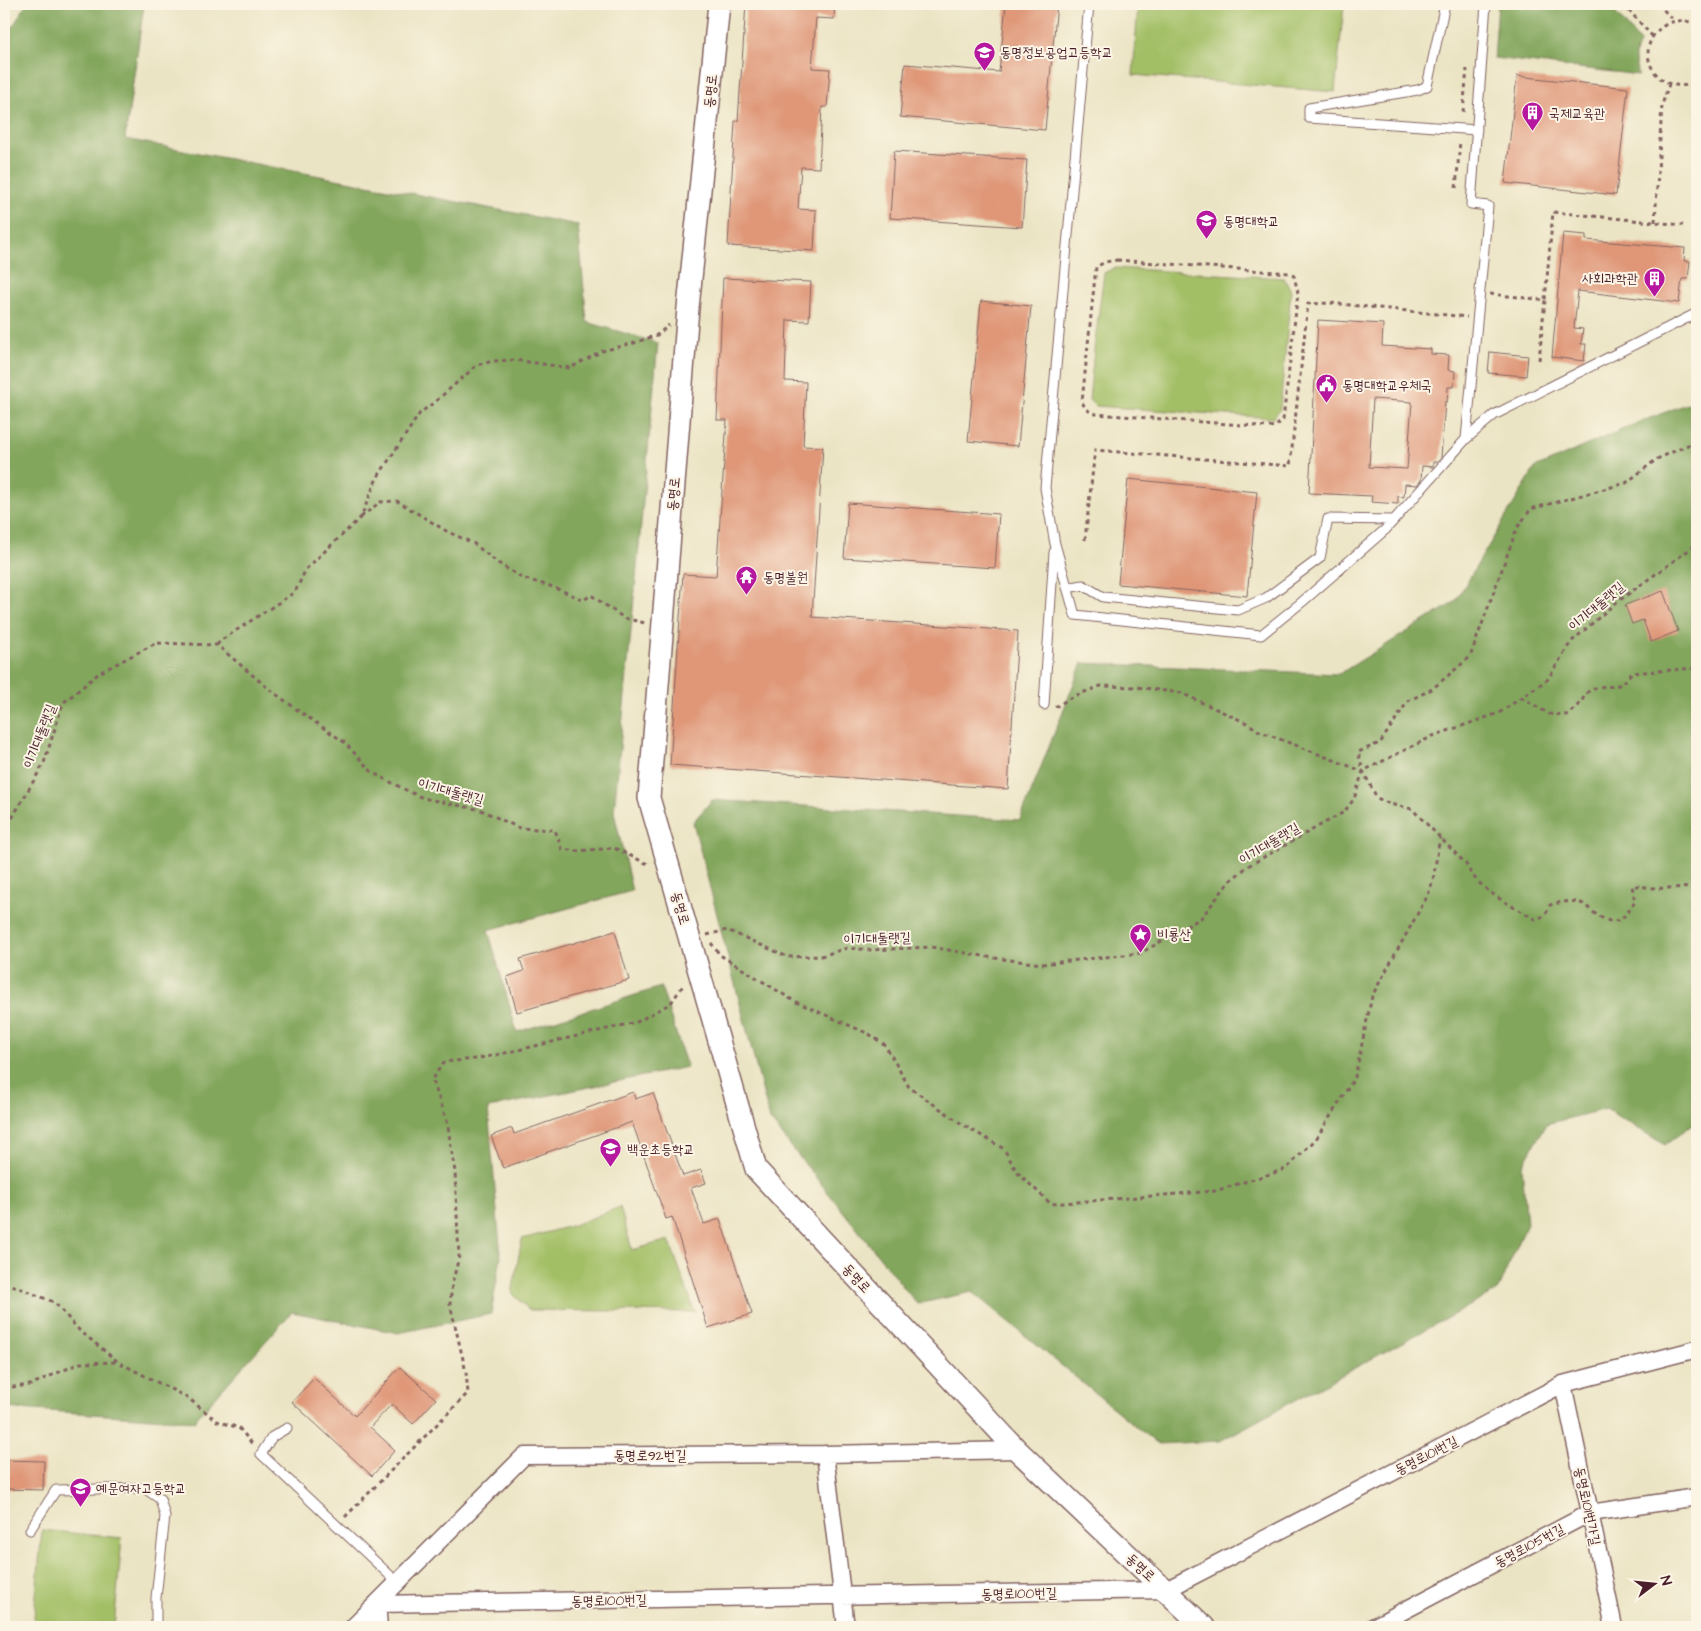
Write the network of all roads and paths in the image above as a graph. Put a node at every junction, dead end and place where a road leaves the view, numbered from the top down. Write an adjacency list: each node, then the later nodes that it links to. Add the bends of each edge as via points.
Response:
1 (719, 4): 20 (street, 동명로)
2 (1089, 4): 29 (lane, via 1046,488)
3 (1445, 4): 12 (lane, via 1427,86 1310,108 1309,118)
4 (1486, 4): 12 (lane)
5 (1623, 4): 9 (path)
6 (1658, 4): 7 (path)
7 (1674, 21): 8 (path); 9 (path, via 1661,27)
8 (1697, 25)
9 (1653, 37): 11 (path, via 1649,44 1650,64 1655,74)
10 (1697, 82): 11 (path, via 1686,86)
11 (1669, 84): 15 (path, via 1662,105)
12 (1477, 130): 18 (lane, via 1471,204 1488,206)
13 (1460, 141): 14 (path)
14 (1456, 188)
15 (1655, 222): 16 (path); 19 (path, via 1553,212)
16 (1683, 225)
17 (1096, 267): 17 (path, via 1082,402 1090,412 1269,427 1282,420 1298,293 1294,276 1289,273 1117,260)
18 (1480, 293): 19 (path); 22 (lane)
19 (1545, 300): 23 (path)
20 (688, 308): 26 (path, via 658,335 602,351 570,368 515,360 477,365 420,413 377,478); 32 (street, 동명로)
21 (1697, 314): 24 (lane, via 1494,415)
22 (1477, 318): 24 (lane); 28 (path, via 1330,303 1308,304 1290,466 1095,450)
23 (1539, 360)
24 (1466, 439): 27 (lane)
25 (1697, 441): 37 (path, via 1657,459 1626,482 1530,509 1517,528 1470,657 1432,689 1408,701 1380,743 1358,752)
26 (361, 517): 32 (path, via 380,502 397,501 472,543 522,578 584,600 591,595 624,618); 33 (path, via 306,569 294,592)
27 (1394, 520): 31 (lane, via 1328,519 1320,558 1266,598 1238,610 1102,597 1083,585); 31 (lane, via 1261,635 1075,615)
28 (1085, 540)
29 (1054, 544): 31 (lane); 36 (lane)
30 (1697, 544): 35 (path, 이기대둘랫길, via 1606,611 1570,642 1548,679)
31 (1067, 588)
32 (663, 627): 42 (street, 동명로, via 649,798)
33 (217, 645): 38 (path, 이기대둘랫길, via 156,643 99,673 63,703 44,763); 40 (path, 이기대둘랫길, via 269,689 344,742 373,773 423,798 481,810 519,828 555,830 562,849 576,852 614,848)
34 (1697, 668): 35 (path, via 1631,673 1625,682 1588,692 1568,715 1549,714)
35 (1522, 698): 37 (path, 이기대둘랫길, via 1499,713 1433,736)
36 (1044, 705): 37 (path, via 1051,709 1101,686 1137,686 1181,693 1259,731)
37 (1362, 771): 39 (path, via 1377,798 1412,809); 43 (path, 이기대둘랫길, via 1354,799 1344,812 1248,866 1230,881 1201,918 1141,953 1042,964 930,947 847,948 821,956 788,957 727,930)
38 (4, 832)
39 (1440, 837): 41 (path, via 1472,875 1499,899 1535,919 1545,916 1550,905 1563,900 1582,903 1607,921 1616,921 1627,914 1635,901 1632,886 1683,886); 43 (path, via 1428,895 1372,996 1354,1077 1316,1139 1286,1169 1215,1191 1051,1204 1017,1172 1004,1149 909,1087 884,1045 869,1034 794,1001 720,954)
40 (654, 870)
41 (1697, 890)
42 (683, 914): 43 (path); 44 (street, 동명로)
43 (706, 935)
44 (697, 964): 51 (street, 동명로, via 756,1169); 56 (path, via 671,1003 637,1022 501,1054 444,1062 432,1079 447,1121 455,1172 459,1257 450,1304 468,1393)
45 (4, 1284): 47 (path, via 54,1302 79,1330)
46 (1697, 1349): 48 (street, 동명로101번길)
47 (118, 1362): 49 (path, via 80,1363 30,1385); 52 (path, via 188,1398 218,1421 239,1428)
48 (1563, 1384): 55 (street, 동명로101번가길); 59 (street, 동명로101번길)
49 (4, 1388)
50 (287, 1428): 52 (lane, via 272,1437)
51 (1017, 1450): 53 (street, 동명로92번길); 59 (street, 동명로)
52 (261, 1454): 56 (lane)
53 (825, 1454): 58 (street, 동명로92번길, via 524,1456); 60 (street)
54 (1697, 1496): 55 (street, 동명로105번길)
55 (1590, 1513): 67 (street, 동명로105번길); 68 (street, 동명로101번가길)
56 (338, 1526): 58 (lane)
57 (30, 1530): 62 (lane, via 56,1490 144,1488 160,1499 165,1516)
58 (398, 1583): 61 (street, 동명로92번길)
59 (1166, 1590): 60 (street, 동명로100번길); 66 (street, 동명로)
60 (842, 1596): 61 (street, 동명로100번길); 65 (street)
61 (377, 1604): 63 (street, 동명로92번길); 64 (street)
62 (156, 1627)
63 (354, 1627)
64 (379, 1627)
65 (846, 1627)
66 (1204, 1627)
67 (1373, 1627)
68 (1614, 1627)

